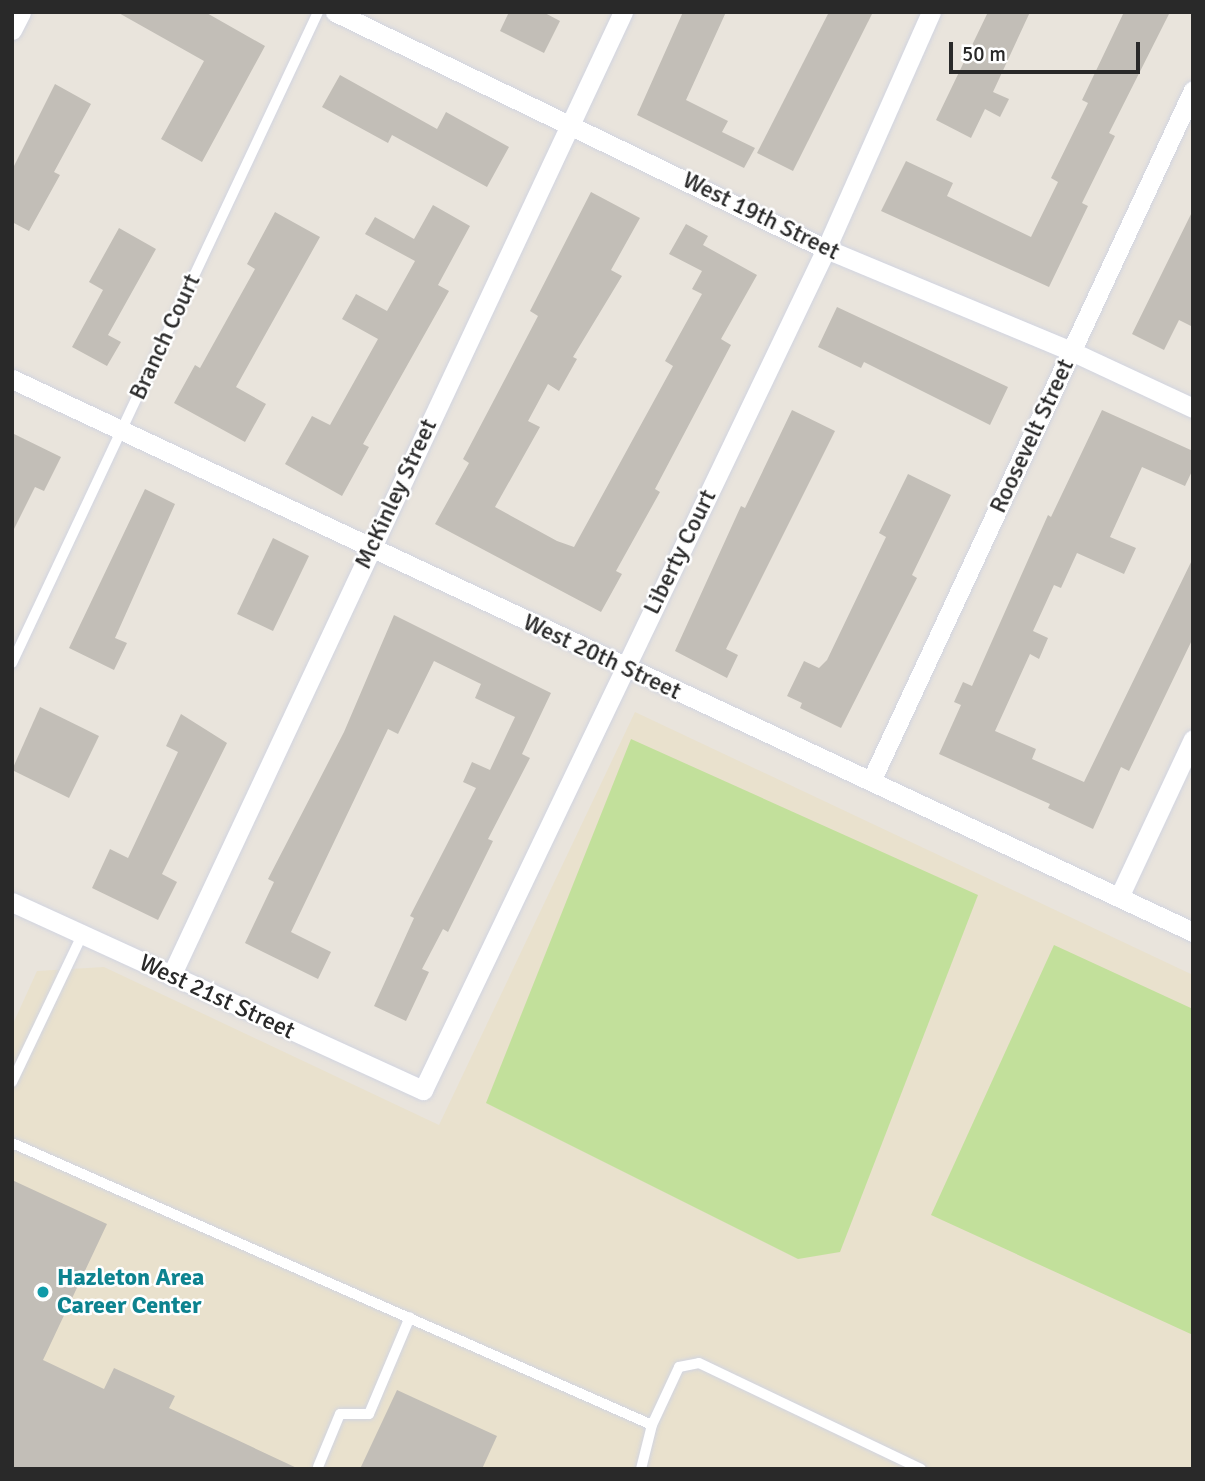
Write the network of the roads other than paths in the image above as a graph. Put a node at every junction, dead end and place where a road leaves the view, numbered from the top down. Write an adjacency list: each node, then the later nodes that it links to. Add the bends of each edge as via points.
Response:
1 (21, 12): 6 (street)
2 (318, 12): 13 (lane, Branch Court)
3 (335, 12): 8 (street, West 19th Street)
4 (623, 12): 8 (street, McKinley Street)
5 (932, 12): 9 (street, Liberty Court)
6 (12, 30)
7 (1193, 90): 10 (street, Roosevelt Street)
8 (571, 124): 9 (street, West 19th Street); 14 (street, McKinley Street)
9 (827, 249): 10 (street, West 19th Street); 16 (street, Liberty Court)
10 (1071, 351): 12 (street, West 19th Street); 18 (street, Roosevelt Street)
11 (12, 379): 13 (street, West 20th Street)
12 (1193, 408)
13 (121, 430): 14 (street, West 20th Street); 15 (lane, Branch Court)
14 (371, 547): 16 (street, West 20th Street); 23 (street, McKinley Street)
15 (12, 663)
16 (624, 668): 18 (street, West 20th Street); 25 (street, Liberty Court)
17 (1193, 739): 19 (street)
18 (871, 781): 19 (street, West 20th Street)
19 (1119, 897): 21 (street, West 20th Street)
20 (12, 902): 22 (street, West 21st Street)
21 (1193, 932)
22 (82, 935): 23 (street, West 21st Street); 24 (lane)
23 (171, 976): 25 (street, West 21st Street)
24 (12, 1082)
25 (423, 1090)
26 (12, 1143): 27 (lane)
27 (410, 1317): 28 (lane); 29 (lane, via 369,1414 340,1414)
28 (652, 1424): 30 (lane); 31 (lane, via 679,1367 699,1363)
29 (318, 1467)
30 (641, 1469)
31 (921, 1469)

